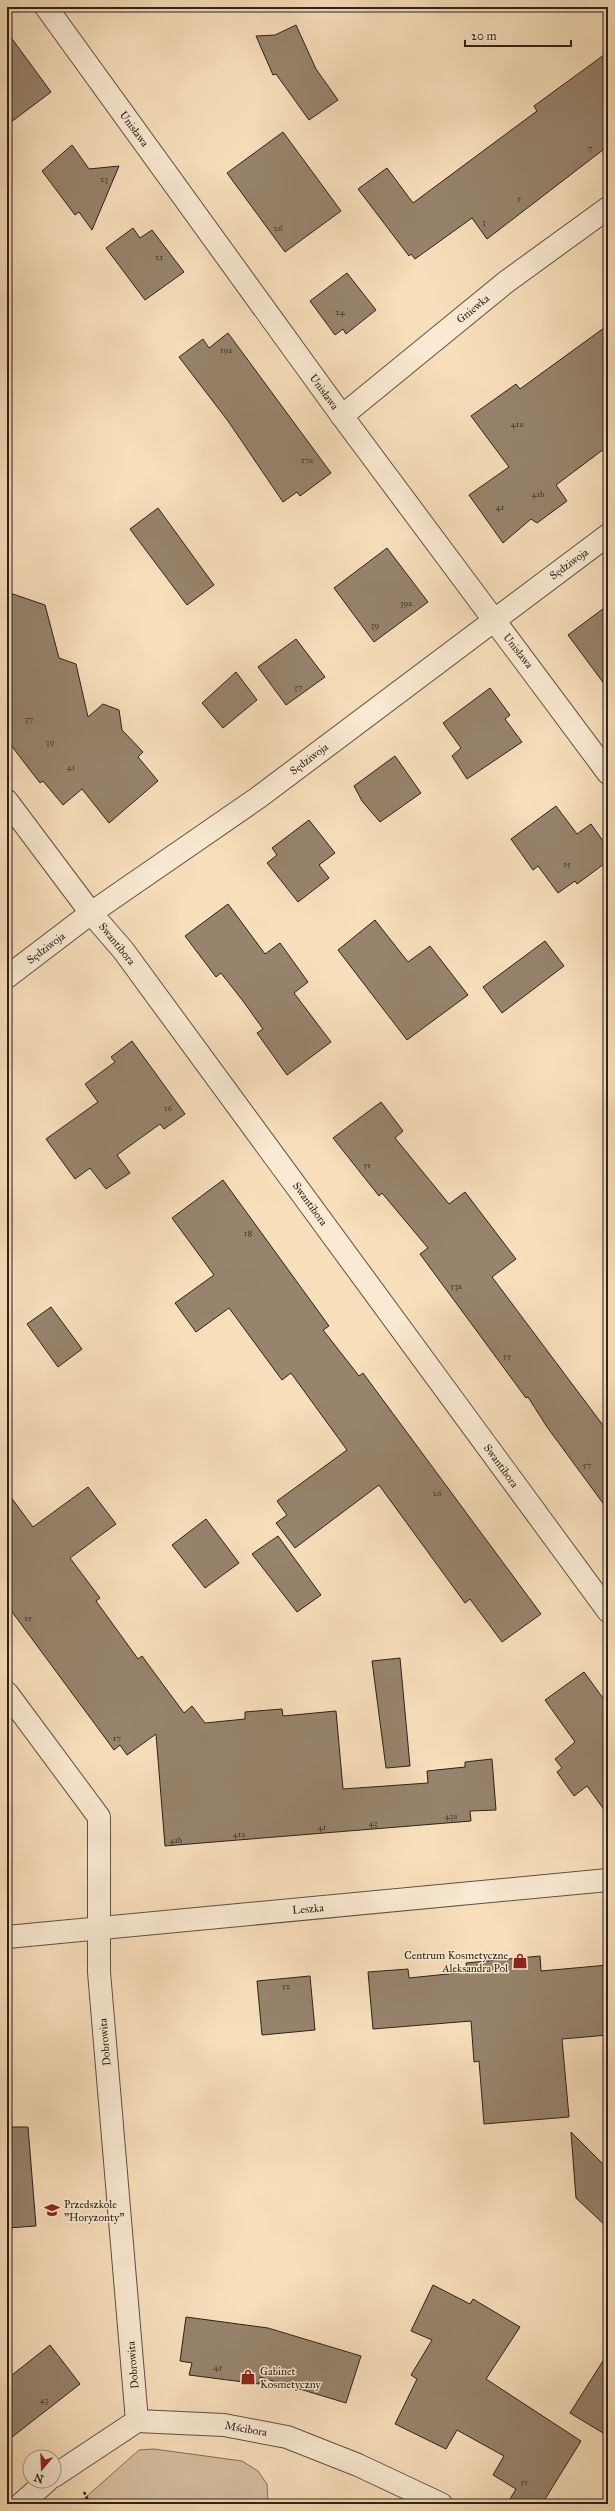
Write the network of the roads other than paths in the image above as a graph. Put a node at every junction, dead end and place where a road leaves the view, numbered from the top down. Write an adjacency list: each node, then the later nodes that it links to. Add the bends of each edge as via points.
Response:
1 (46, 7): 3 (street, Unisława)
2 (608, 208): 3 (street, Gniewka, via 506,282)
3 (342, 416): 5 (street, Unisława)
4 (608, 535): 5 (street, Sędziwoja)
5 (493, 620): 6 (street, Unisława, via 523,656); 8 (street, Sędziwoja, via 259,797)
6 (608, 773)
7 (7, 801): 8 (street, Swantibora)
8 (91, 913): 9 (street, Sędziwoja); 10 (street, Swantibora, via 123,950)
9 (7, 977)
10 (608, 1611)
11 (7, 1693): 13 (street, Dobrowita, via 99,1817)
12 (608, 1880): 13 (street, Leszka)
13 (98, 1928): 14 (street, Leszka); 15 (street, Dobrowita, via 99,1972)
14 (7, 1938)
15 (137, 2421): 16 (street); 19 (street, Mścibora, via 224,2425 287,2437 358,2465)
16 (62, 2471)
17 (38, 2489): 18 (street)
18 (21, 2504)
19 (441, 2504)

